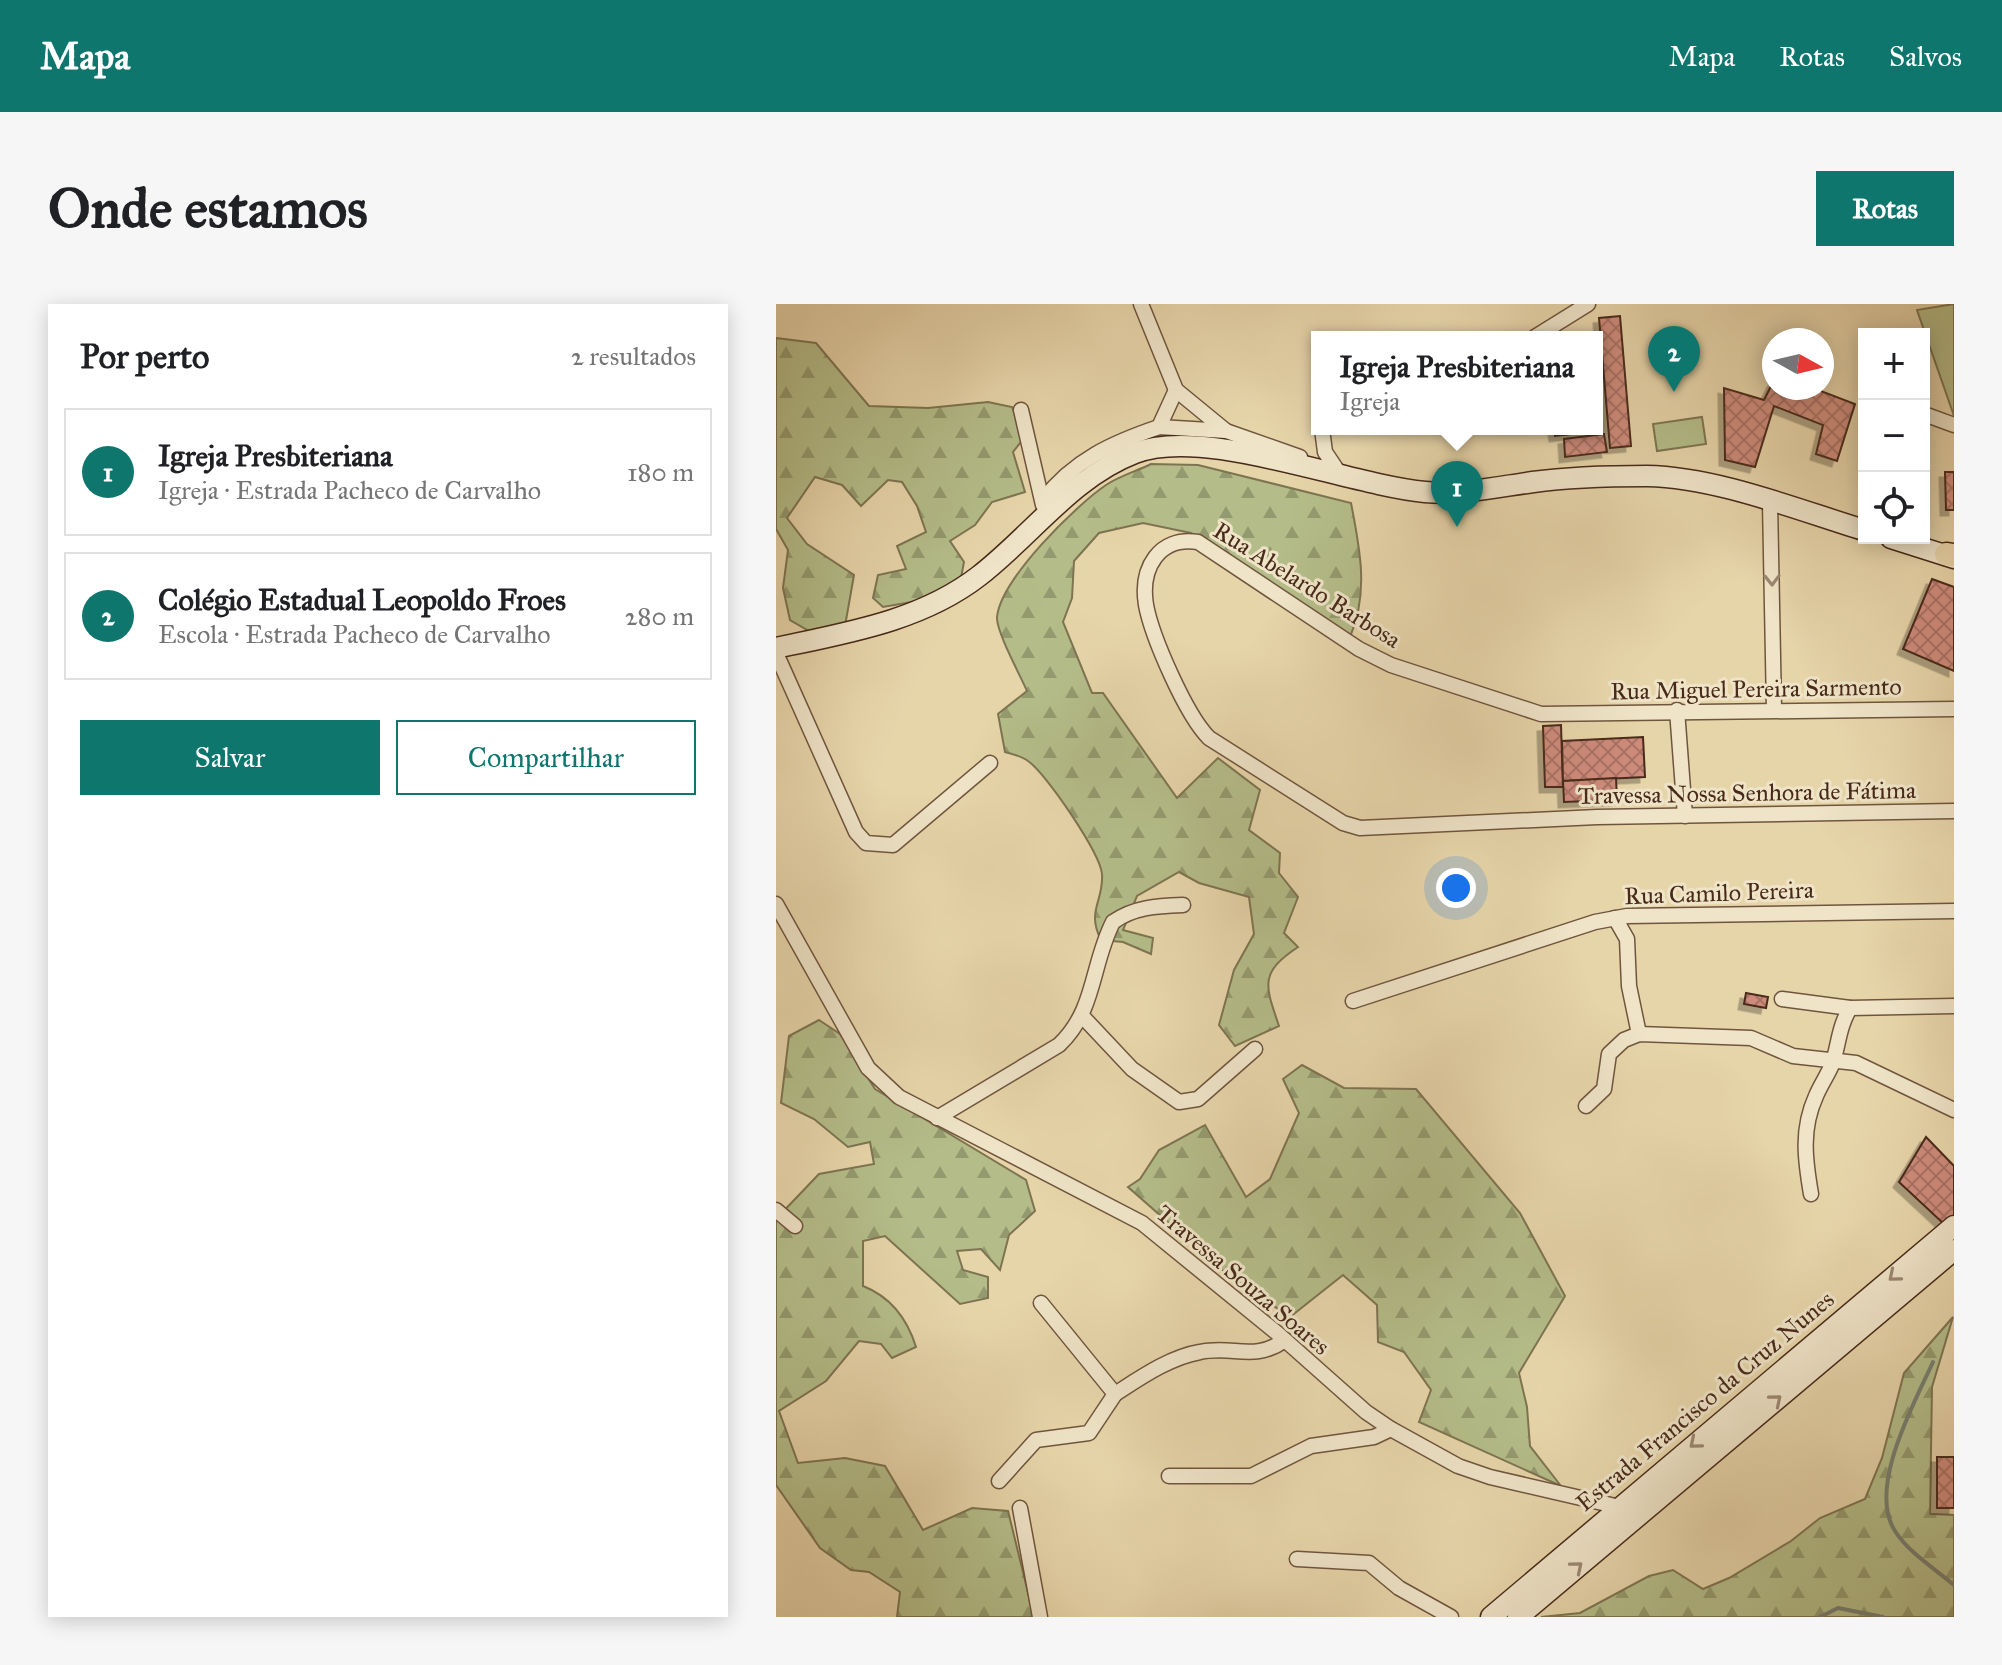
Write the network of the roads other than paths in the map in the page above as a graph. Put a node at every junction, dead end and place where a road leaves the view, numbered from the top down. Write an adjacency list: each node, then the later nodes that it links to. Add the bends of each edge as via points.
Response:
1 (1141, 304): 4 (street)
2 (1588, 304): 3 (street)
3 (1545, 331)
4 (1176, 390): 8 (street); 9 (street)
5 (1021, 410): 14 (street)
6 (1930, 416): 7 (street)
7 (1954, 425)
8 (1159, 427): 9 (street); 14 (street, via 1096,452 1074,467)
9 (1226, 431): 11 (street)
10 (1323, 435): 11 (street, via 1325,452)
11 (1337, 470): 12 (street)
12 (1362, 482): 13 (main road, via 1459,492 1658,476); 14 (main road, via 1201,446 1155,446 1114,462)
13 (1770, 502): 15 (main road); 19 (street, one-way to 19)
14 (1043, 509): 18 (main road, via 981,575 933,604 865,629)
15 (1858, 528)
16 (1911, 544): 17 (main road)
17 (1951, 556)
18 (776, 650): 23 (street, via 856,832 866,843 893,845)
19 (1774, 709): 20 (street, Rua Miguel Pereira Sarmento); 21 (street, Rua Miguel Pereira Sarmento)
20 (1954, 709)
21 (1677, 710): 22 (street, Rua Miguel Pereira Sarmento); 25 (street)
22 (1559, 716): 26 (street, Rua Abelardo Barbosa, via 1521,709 1391,665 1198,542 1168,543 1145,582 1146,606 1196,724 1209,738 1343,823 1379,829)
23 (990, 763)
24 (1954, 811): 25 (street, Travessa Nossa Senhora de Fátima)
25 (1685, 816): 26 (street, Travessa Nossa Senhora de Fátima)
26 (1541, 821)
27 (776, 904): 41 (street, Travessa Souza Soares, via 868,1068 899,1097)
28 (1183, 905): 35 (street, via 1125,913 1113,922)
29 (1954, 911): 30 (street, Rua Camilo Pereira, via 1659,913)
30 (1615, 918): 32 (street, Rua Camilo Pereira); 36 (street, via 1627,939)
31 (1782, 999): 34 (street)
32 (1353, 1001)
33 (1954, 1006): 34 (street)
34 (1850, 1008): 38 (street, via 1838,1028)
35 (1083, 1017): 37 (street, via 1132,1069 1179,1102 1198,1099); 41 (street, via 1059,1045)
36 (1639, 1034): 38 (street, via 1751,1038 1793,1056); 39 (street, via 1609,1054 1604,1089)
37 (1255, 1049)
38 (1833, 1061): 40 (street, via 1874,1070); 42 (street, via 1806,1129 1803,1150)
39 (1586, 1106)
40 (1954, 1110)
41 (937, 1118): 48 (street, Travessa Souza Soares, via 1142,1223)
42 (1811, 1194)
43 (776, 1210): 44 (street)
44 (795, 1226)
45 (1954, 1226): 53 (main road, Estrada Francisco da Cruz Nunes, one-way to 53)
46 (1954, 1250): 55 (main road, Estrada Francisco da Cruz Nunes, one-way to 46)
47 (1041, 1303): 49 (street)
48 (1285, 1340): 49 (street, via 1262,1353 1196,1352); 50 (street, Travessa Souza Soares)
49 (1115, 1394): 52 (street, via 1089,1433 1036,1440)
50 (1391, 1429): 51 (street, via 1374,1437 1311,1446 1251,1476); 53 (street, Travessa Souza Soares, via 1458,1466 1490,1477)
51 (1169, 1476)
52 (999, 1481)
53 (1619, 1507): 55 (street, Travessa Souza Soares); 59 (main road, Estrada Francisco da Cruz Nunes)
54 (1020, 1508): 57 (street)
55 (1641, 1513): 60 (main road, Estrada Francisco da Cruz Nunes, one-way to 55)
56 (1297, 1559): 58 (street, via 1369,1563 1399,1588)
57 (1040, 1617)
58 (1451, 1617)
59 (1491, 1617)
60 (1518, 1617)

